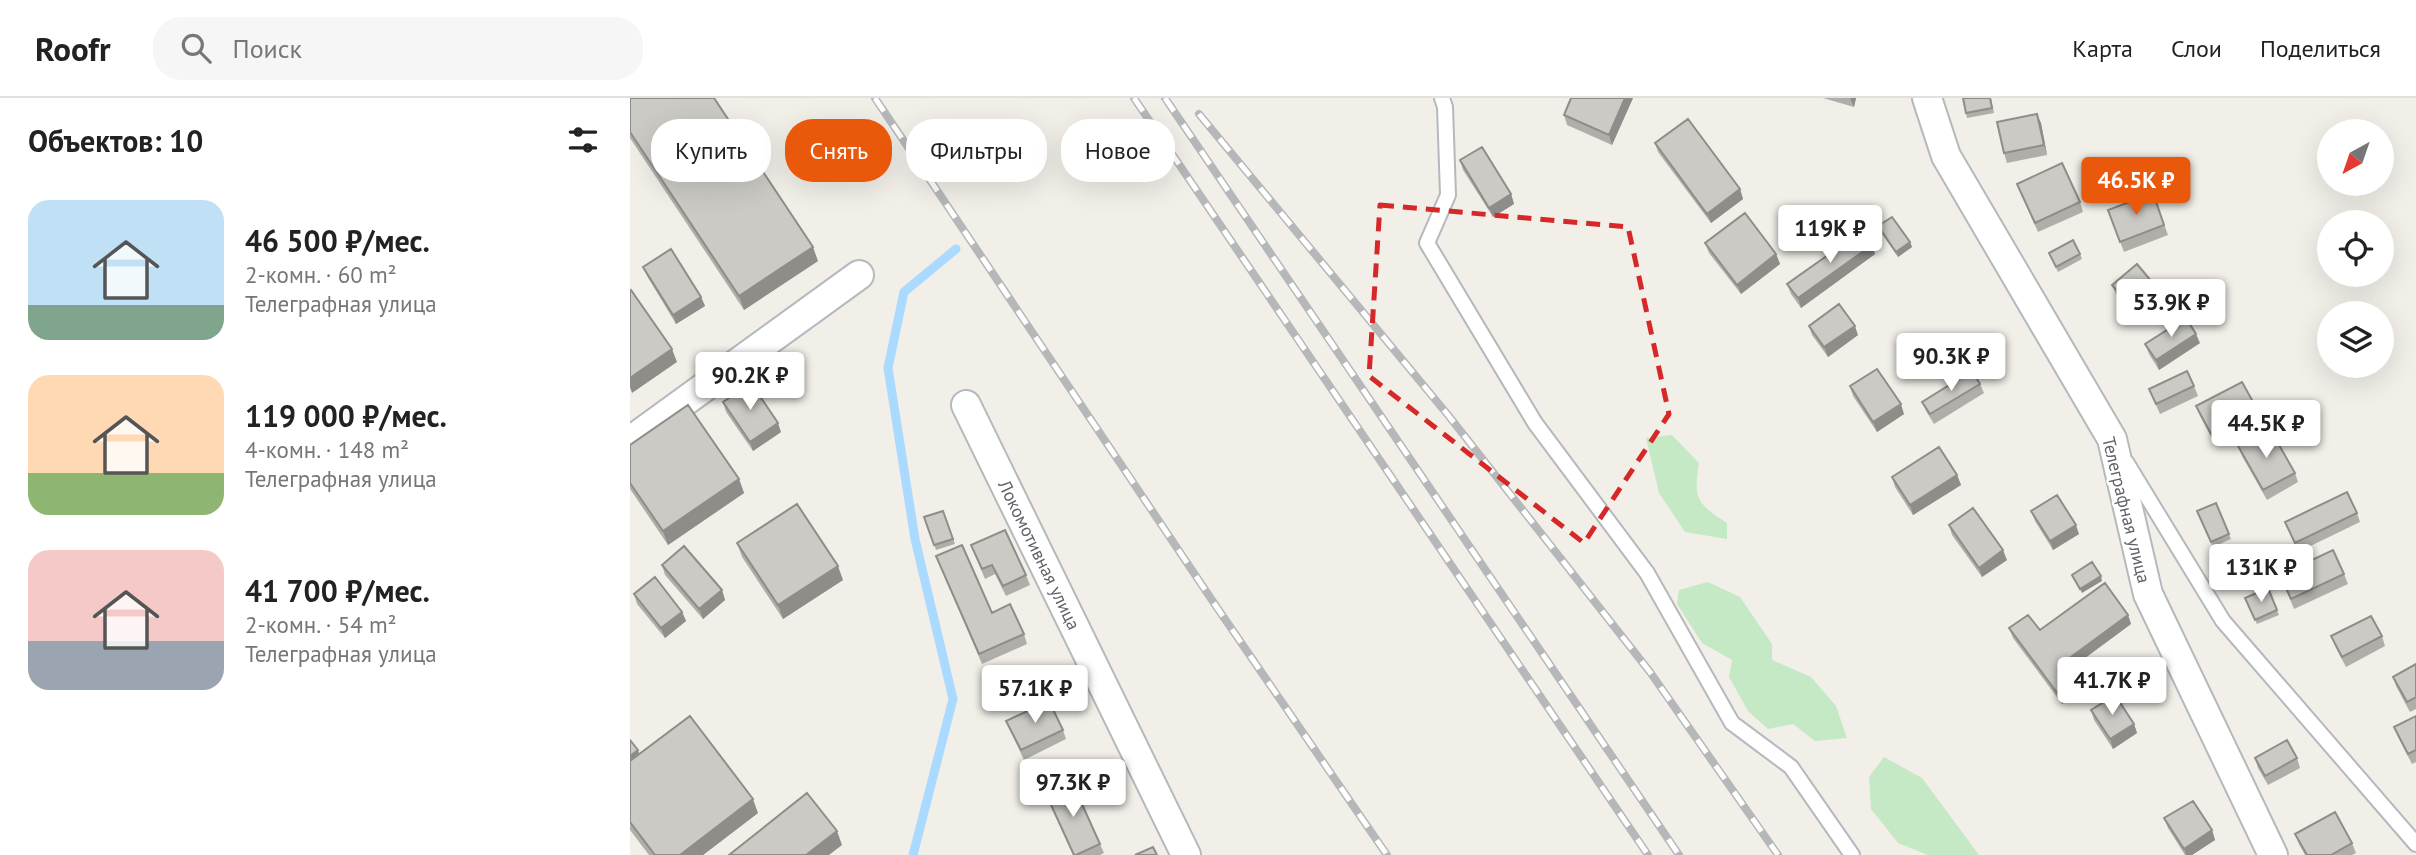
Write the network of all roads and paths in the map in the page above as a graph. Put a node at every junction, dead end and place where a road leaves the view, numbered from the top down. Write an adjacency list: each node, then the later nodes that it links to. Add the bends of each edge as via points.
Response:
1 (1442, 98): 9 (lane, via 1448,195 1427,243 1535,423 1647,573 1732,723 1791,767)
2 (1927, 98): 5 (street, Телеграфная улица, via 1946,156)
3 (859, 275): 6 (street)
4 (966, 405): 8 (street, Локомотивная улица)
5 (2112, 439): 7 (lane, via 2223,621); 10 (street, Телеграфная улица, via 2148,594)
6 (630, 441)
7 (2416, 845)
8 (1186, 855)
9 (1852, 855)
10 (2273, 855)

